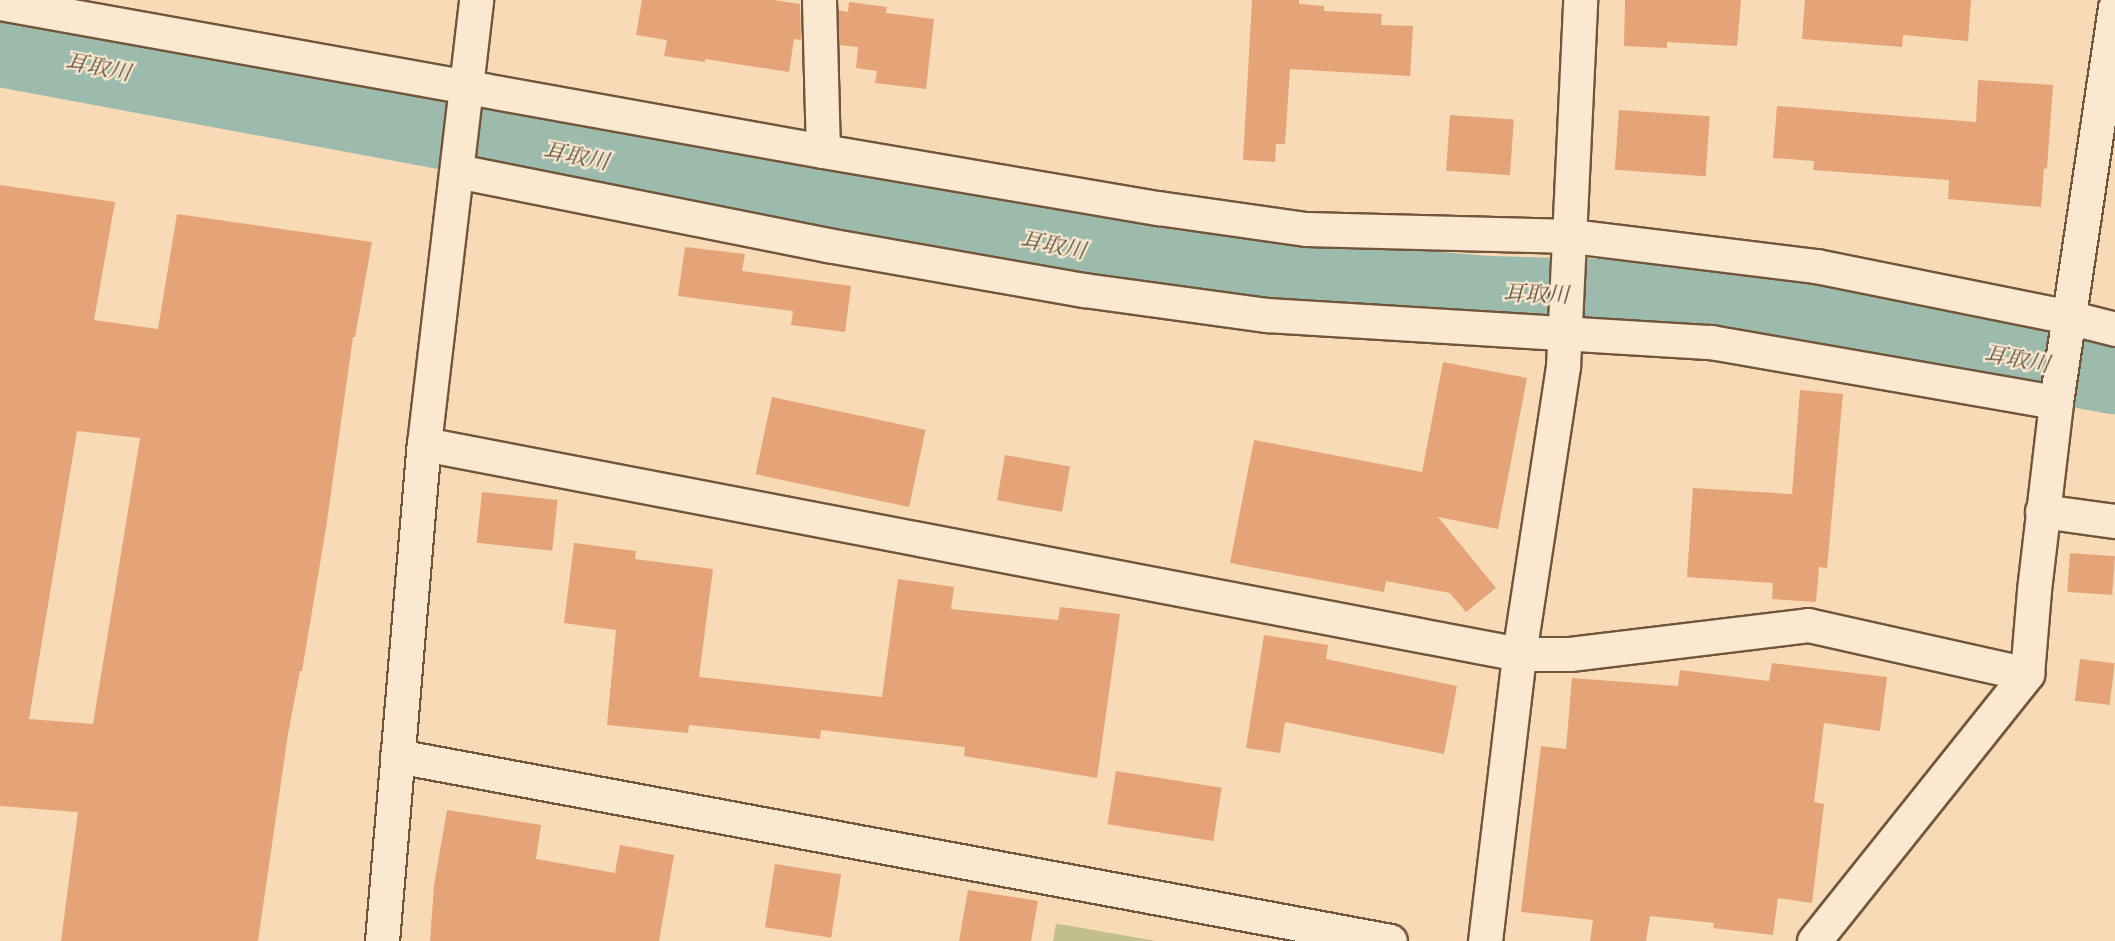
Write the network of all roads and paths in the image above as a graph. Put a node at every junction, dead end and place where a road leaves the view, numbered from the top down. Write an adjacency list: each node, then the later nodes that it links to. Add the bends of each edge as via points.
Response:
1 (476, 0): 6 (street)
2 (819, 0): 7 (street)
3 (1580, 0): 9 (street)
4 (0, 3): 6 (street)
5 (2115, 7): 11 (street)
6 (464, 99): 7 (street); 8 (street)
7 (823, 151): 9 (street, via 1306,229)
8 (458, 162): 10 (street, via 828,245 1084,290 1267,315); 14 (street)
9 (1570, 246): 10 (street); 11 (street, via 1816,266)
10 (1566, 327): 13 (street, via 1711,342); 17 (street)
11 (2066, 328): 12 (street); 13 (street)
12 (2115, 329)
13 (2057, 394): 15 (street)
14 (424, 444): 17 (street); 19 (street)
15 (2042, 511): 16 (street); 18 (street)
16 (2115, 521)
17 (1519, 654): 18 (street, via 1570,654 1808,625); 22 (street)
18 (2027, 674): 23 (street)
19 (397, 756): 20 (street); 21 (street)
20 (382, 941)
21 (1390, 941)
22 (1485, 941)
23 (1814, 941)

